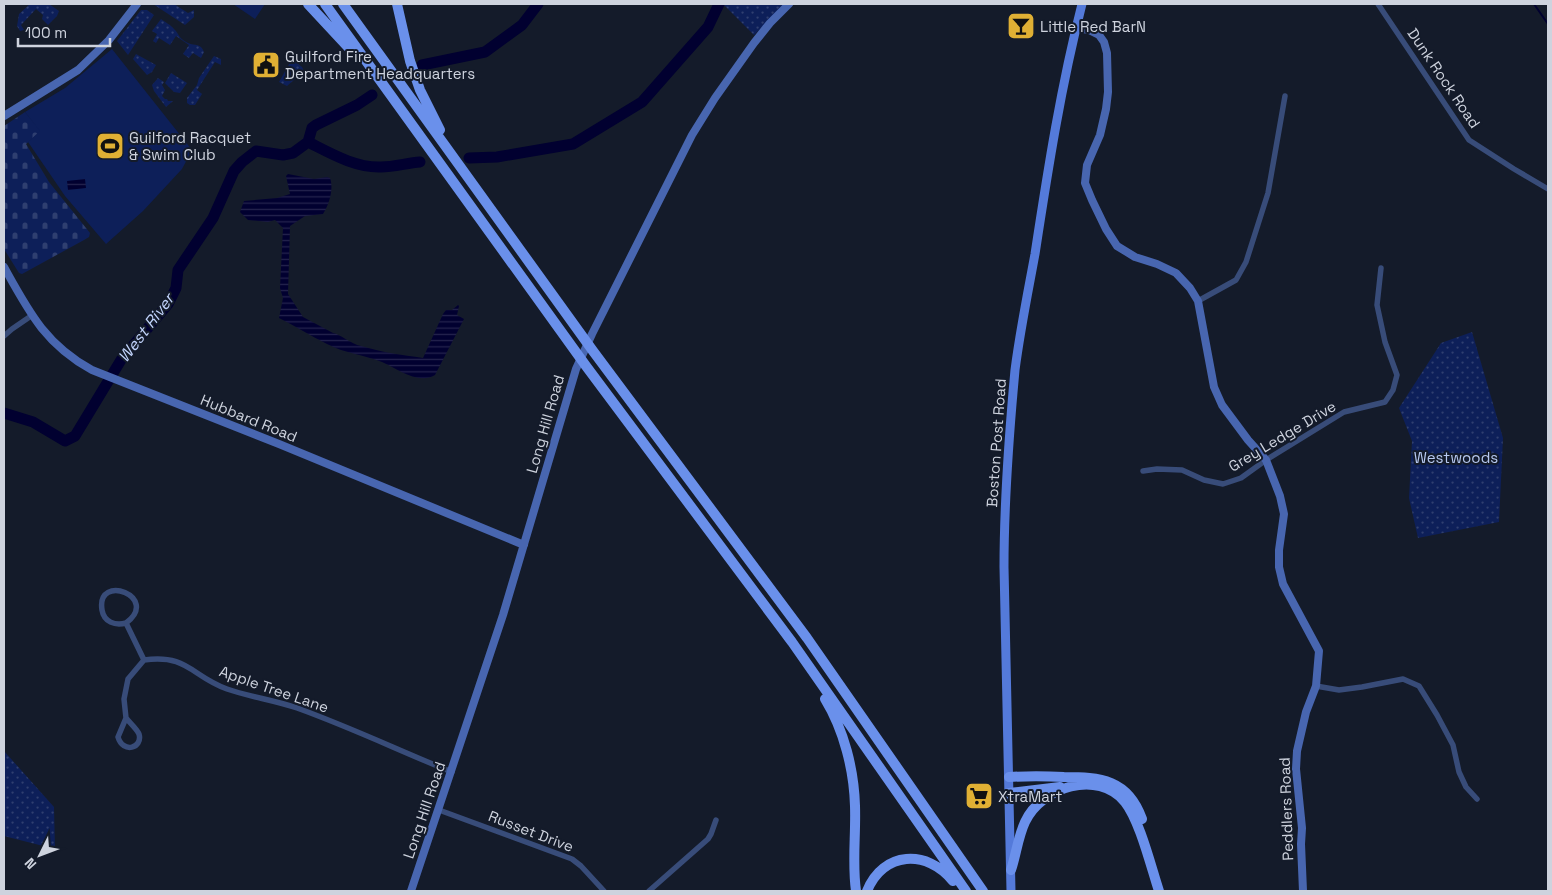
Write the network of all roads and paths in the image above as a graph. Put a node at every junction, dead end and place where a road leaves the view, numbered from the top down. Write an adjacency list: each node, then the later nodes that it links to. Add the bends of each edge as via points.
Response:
1 (137, 4): 12 (street, via 105,44 78,70)
2 (308, 4): 11 (highway)
3 (325, 4): 11 (highway)
4 (343, 4): 13 (highway)
5 (397, 4): 13 (highway, via 420,90)
6 (789, 4): 22 (street, Long Hill Road, via 754,43 695,129 592,334 570,386)
7 (1082, 4): 9 (main road, Boston Post Road)
8 (1378, 4): 14 (street, Dunk Rock Road, via 1469,140)
9 (1076, 28): 17 (street, Peddlers Road, via 1099,35 1107,53 1105,117 1088,165 1085,184 1092,200 1117,246 1135,257 1176,273); 29 (main road, Boston Post Road, via 1055,120 1016,368 1004,533)
10 (1285, 96): 17 (street, via 1268,192 1246,262 1236,280)
11 (402, 110): 24 (highway, via 586,366)
12 (4, 116)
13 (476, 188): 43 (highway, via 807,638)
14 (1548, 189)
15 (4, 267): 18 (street, Hubbard Road)
16 (1382, 268): 20 (street, Grey Ledge Drive, via 1377,305 1397,375 1393,390 1385,402 1344,412)
17 (1198, 301): 20 (street, Peddlers Road, via 1214,387 1222,405)
18 (32, 316): 19 (street); 22 (street, Hubbard Road, via 53,342 92,370)
19 (4, 336)
20 (1266, 460): 21 (street, Grey Ledge Drive, via 1241,478 1223,484 1182,470); 26 (street, Peddlers Road, via 1284,514 1279,550 1283,584 1319,651)
21 (1143, 471)
22 (524, 545): 28 (street, Long Hill Road)
23 (126, 623): 23 (street, via 135,612 133,597 121,590 107,594 101,606 102,614 112,623); 25 (street)
24 (792, 642): 39 (highway, via 828,702 848,756 855,806); 42 (highway)
25 (144, 660): 27 (street, via 128,679 125,688); 28 (street, Apple Tree Lane, via 178,661 216,684 300,709)
26 (1316, 686): 32 (street, via 1339,690 1403,679 1419,686 1453,745 1466,787); 47 (street, Peddlers Road, via 1306,712 1296,769 1302,828)
27 (126, 718): 27 (street, via 118,737 120,744 131,748 139,740 139,733)
28 (452, 772): 33 (street, Long Hill Road)
29 (1009, 776): 31 (main road, Boston Post Road); 46 (highway, via 1092,777 1121,788 1140,815)
30 (1086, 784): 31 (highway); 35 (highway, via 1056,791 1039,804 1026,821); 45 (highway, via 1102,786 1126,803 1134,817)
31 (1009, 793): 35 (main road, Boston Post Road)
32 (1477, 799)
33 (439, 810): 36 (street, Russet Drive, via 572,859); 37 (street, Long Hill Road)
34 (716, 820): 38 (street, via 708,839)
35 (1011, 870): 44 (main road, Boston Post Road)
36 (599, 890)
37 (411, 891)
38 (649, 891)
39 (856, 891)
40 (867, 891): 41 (highway, via 882,868 915,858 933,863)
41 (962, 891)
42 (966, 891)
43 (983, 891)
44 (1012, 891)
45 (1159, 891)
46 (1166, 891)
47 (1303, 891)

